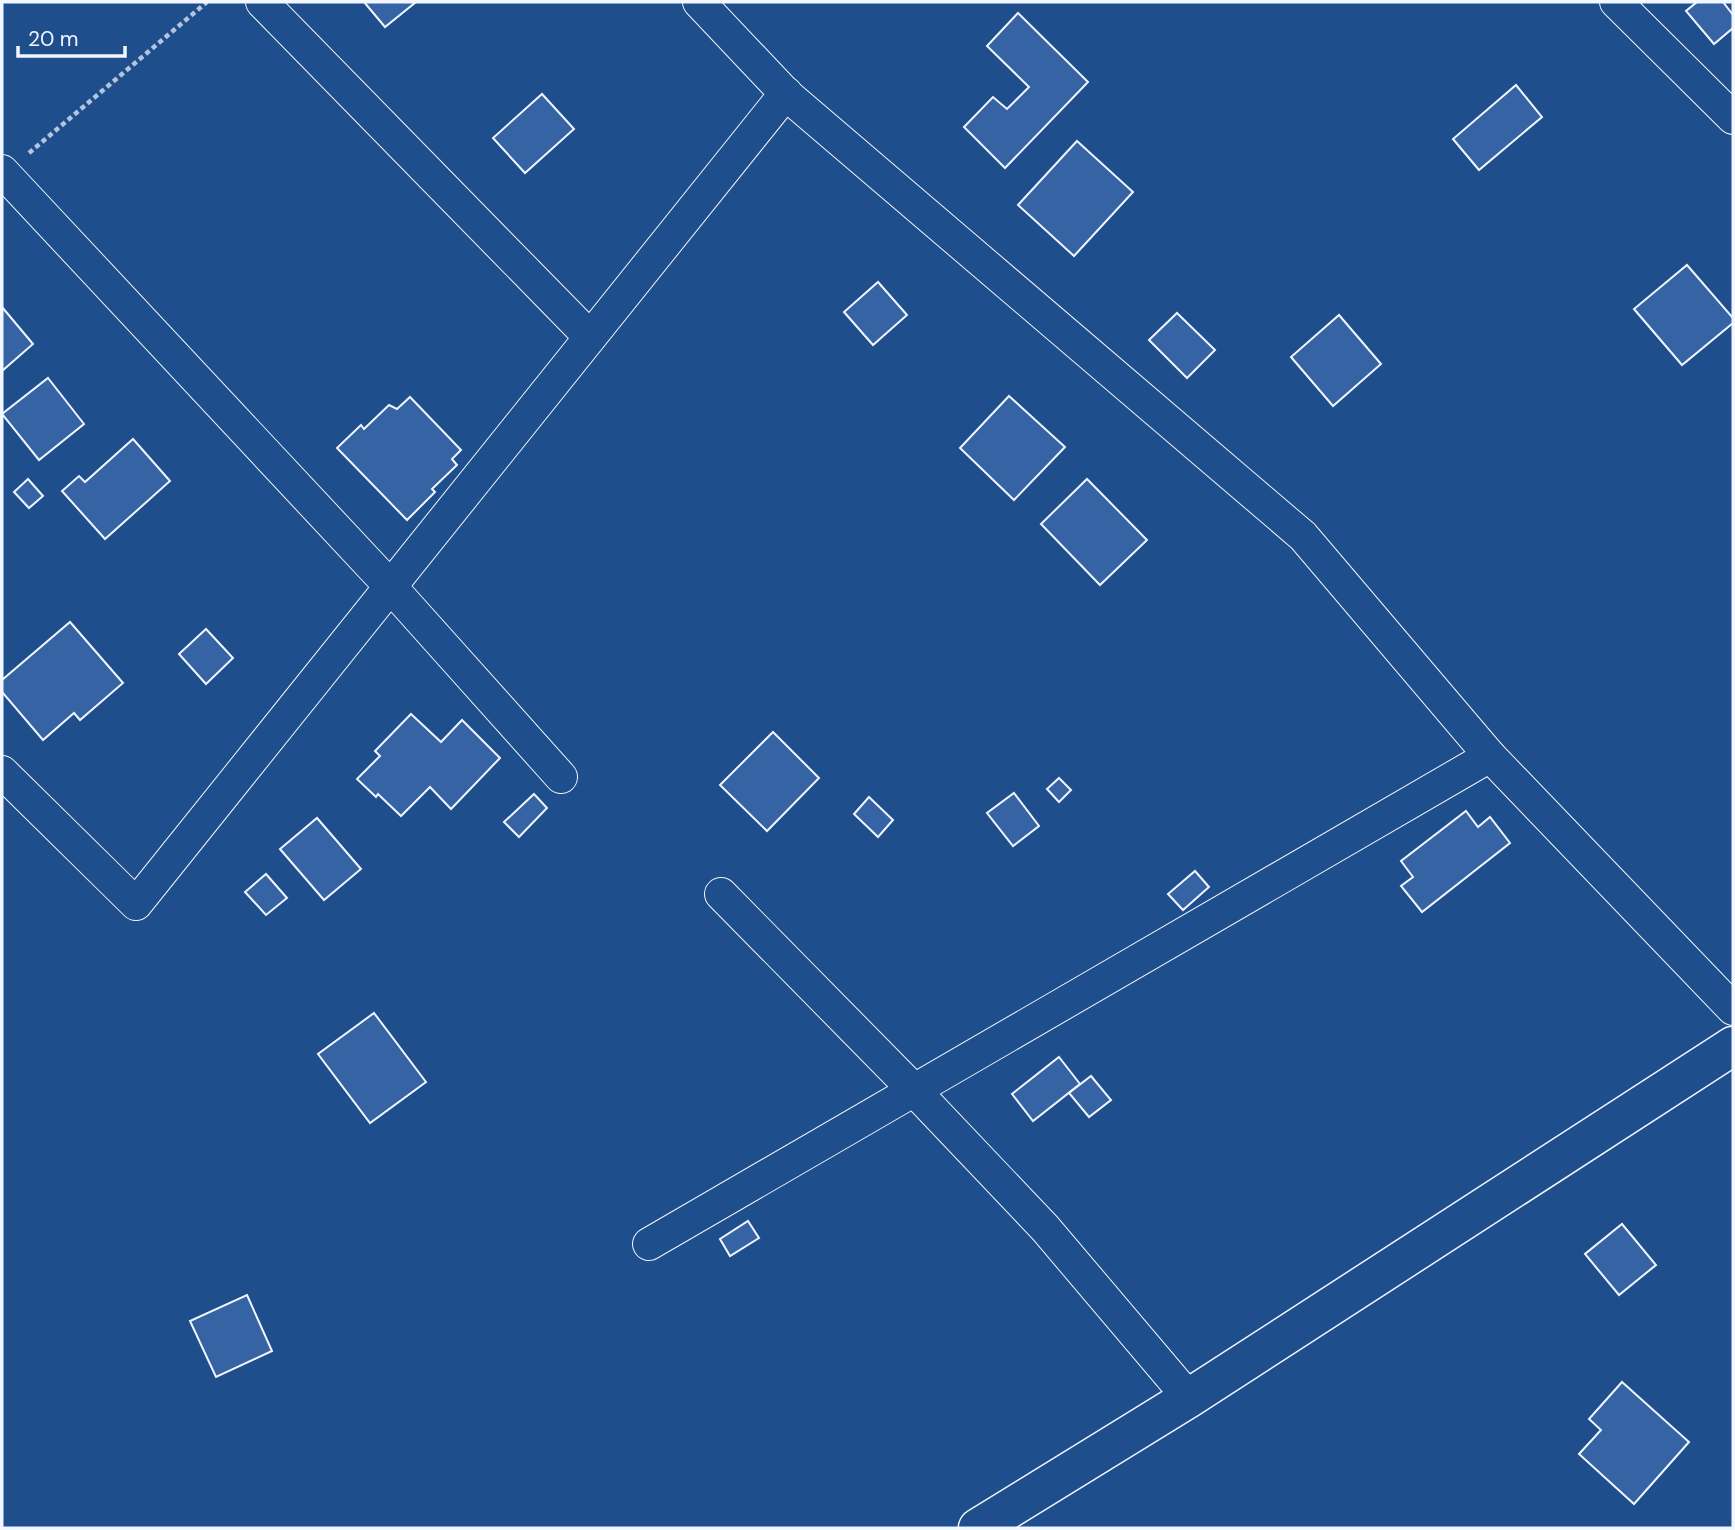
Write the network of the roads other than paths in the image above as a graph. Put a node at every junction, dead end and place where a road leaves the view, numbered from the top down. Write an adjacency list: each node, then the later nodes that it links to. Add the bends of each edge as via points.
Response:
1 (262, 2): 7 (street)
2 (699, 2): 4 (street)
3 (1616, 2): 5 (street)
4 (786, 93): 7 (street); 9 (street, via 1303,536)
5 (1730, 109)
6 (3, 173): 8 (street)
7 (590, 337): 8 (street)
8 (390, 586): 10 (street, via 136,904); 11 (street)
9 (1490, 756): 13 (street); 15 (street)
10 (2, 772)
11 (561, 777)
12 (721, 894): 15 (street)
13 (1733, 1009)
14 (1733, 1046): 17 (main road)
15 (913, 1089): 16 (street); 17 (street, via 1045,1228)
16 (649, 1244)
17 (1189, 1398): 18 (main road)
18 (978, 1528)

